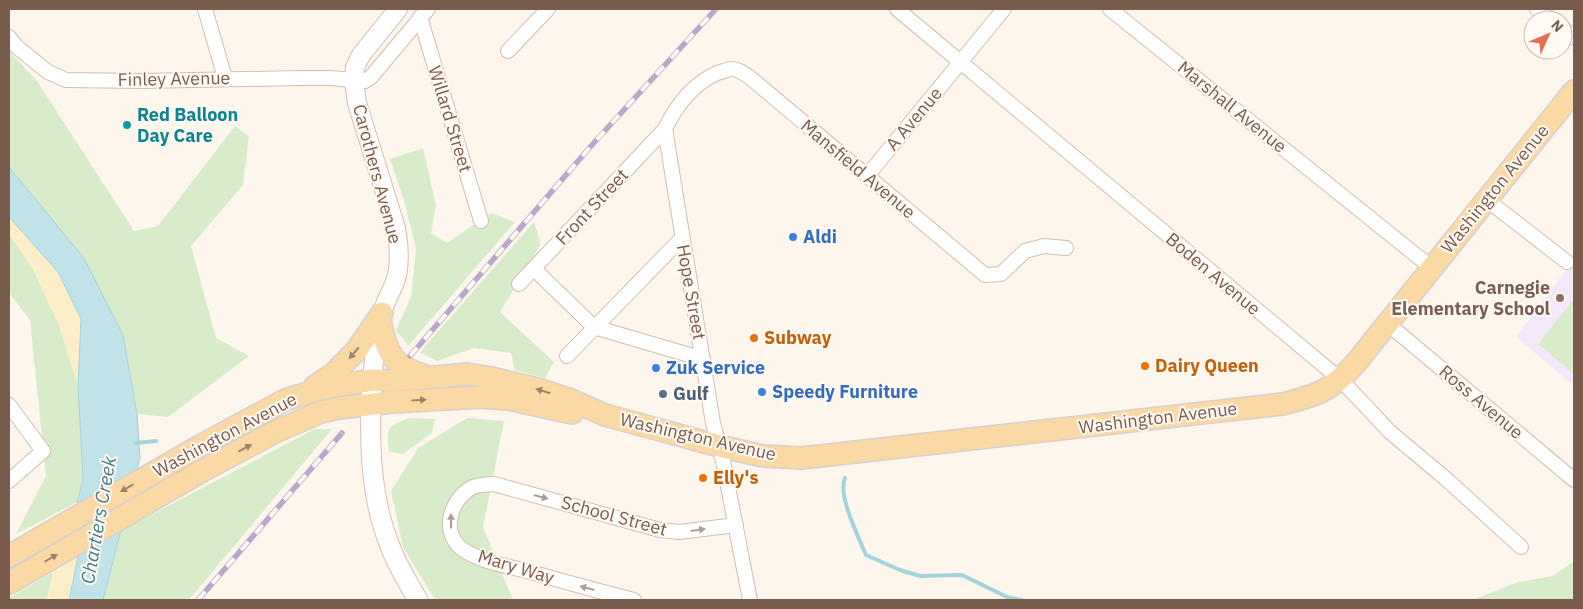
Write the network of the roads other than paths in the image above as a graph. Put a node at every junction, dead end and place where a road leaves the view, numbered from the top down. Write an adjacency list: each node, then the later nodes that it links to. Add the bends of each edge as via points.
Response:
1 (205, 9): 11 (street)
2 (398, 9): 12 (street, Carothers Avenue, via 362,55 355,67)
3 (548, 9): 9 (street)
4 (897, 9): 10 (street, Boden Avenue)
5 (1004, 9): 10 (street, A Avenue)
6 (1110, 9): 21 (street, Marshall Avenue)
7 (424, 13): 12 (street, via 371,76 365,81); 17 (street, Willard Street)
8 (9, 37): 11 (street, Finley Avenue, via 48,72 66,80)
9 (508, 51)
10 (961, 62): 15 (street, A Avenue); 31 (street, Boden Avenue)
11 (225, 78): 12 (street, Finley Avenue)
12 (354, 80): 24 (street, Carothers Avenue, via 357,103 396,228 399,248 396,280)
13 (1574, 91): 16 (main road, Washington Avenue)
14 (665, 130): 15 (street, Mansfield Avenue, via 693,89 714,75 732,69 753,80); 18 (street, Hope Street); 22 (street, Front Street)
15 (867, 176): 19 (street, Mansfield Avenue, via 985,275 1000,274 1025,252 1044,246)
16 (1487, 200): 20 (street); 21 (main road, Washington Avenue)
17 (481, 222)
18 (682, 238): 26 (street); 28 (street, Hope Street)
19 (1066, 248)
20 (1567, 262)
21 (1432, 268): 25 (main road, Washington Avenue)
22 (534, 269): 23 (street, Front Street); 26 (street)
23 (519, 284)
24 (382, 319): 29 (main road, via 388,350 395,362 409,371); 30 (street, Carothers Avenue); 32 (main road, one-way to 32, via 348,360)
25 (1388, 324): 31 (main road, Washington Avenue); 37 (street, Ross Avenue)
26 (594, 327): 27 (street); 28 (street)
27 (567, 356)
28 (703, 359): 36 (street, Hope Street)
29 (430, 377): 30 (main road, Washington Avenue); 35 (main road, Washington Avenue, one-way to 29, via 571,400 491,378 467,374)
30 (372, 380): 32 (main road, Washington Avenue); 33 (main road)
31 (1341, 380): 36 (main road, Washington Avenue, via 1324,392 1283,404 821,457 763,456); 41 (street, Boden Avenue, via 1390,432)
32 (306, 392): 42 (main road, Washington Avenue, one-way to 42, via 200,446)
33 (371, 405): 35 (main road, Washington Avenue, one-way to 35, via 438,399 508,399 567,412); 43 (main road, Washington Avenue, one-way to 33, via 202,471 302,420 321,412); 44 (main road, via 372,454 379,509 390,547)
34 (9, 406): 38 (street, via 43,451)
35 (605, 415): 36 (main road, Washington Avenue)
36 (719, 446): 40 (street, Hope Street)
37 (1574, 480)
38 (9, 481)
39 (494, 484): 40 (street, School Street, one-way to 40, via 658,530 679,532); 45 (street, Mary Way, one-way to 39, via 491,562 464,550 448,523 452,509 461,495 473,486)
40 (736, 525): 46 (street, Hope Street)
41 (1521, 547)
42 (9, 556)
43 (9, 583)
44 (418, 600)
45 (634, 600)
46 (750, 600)

